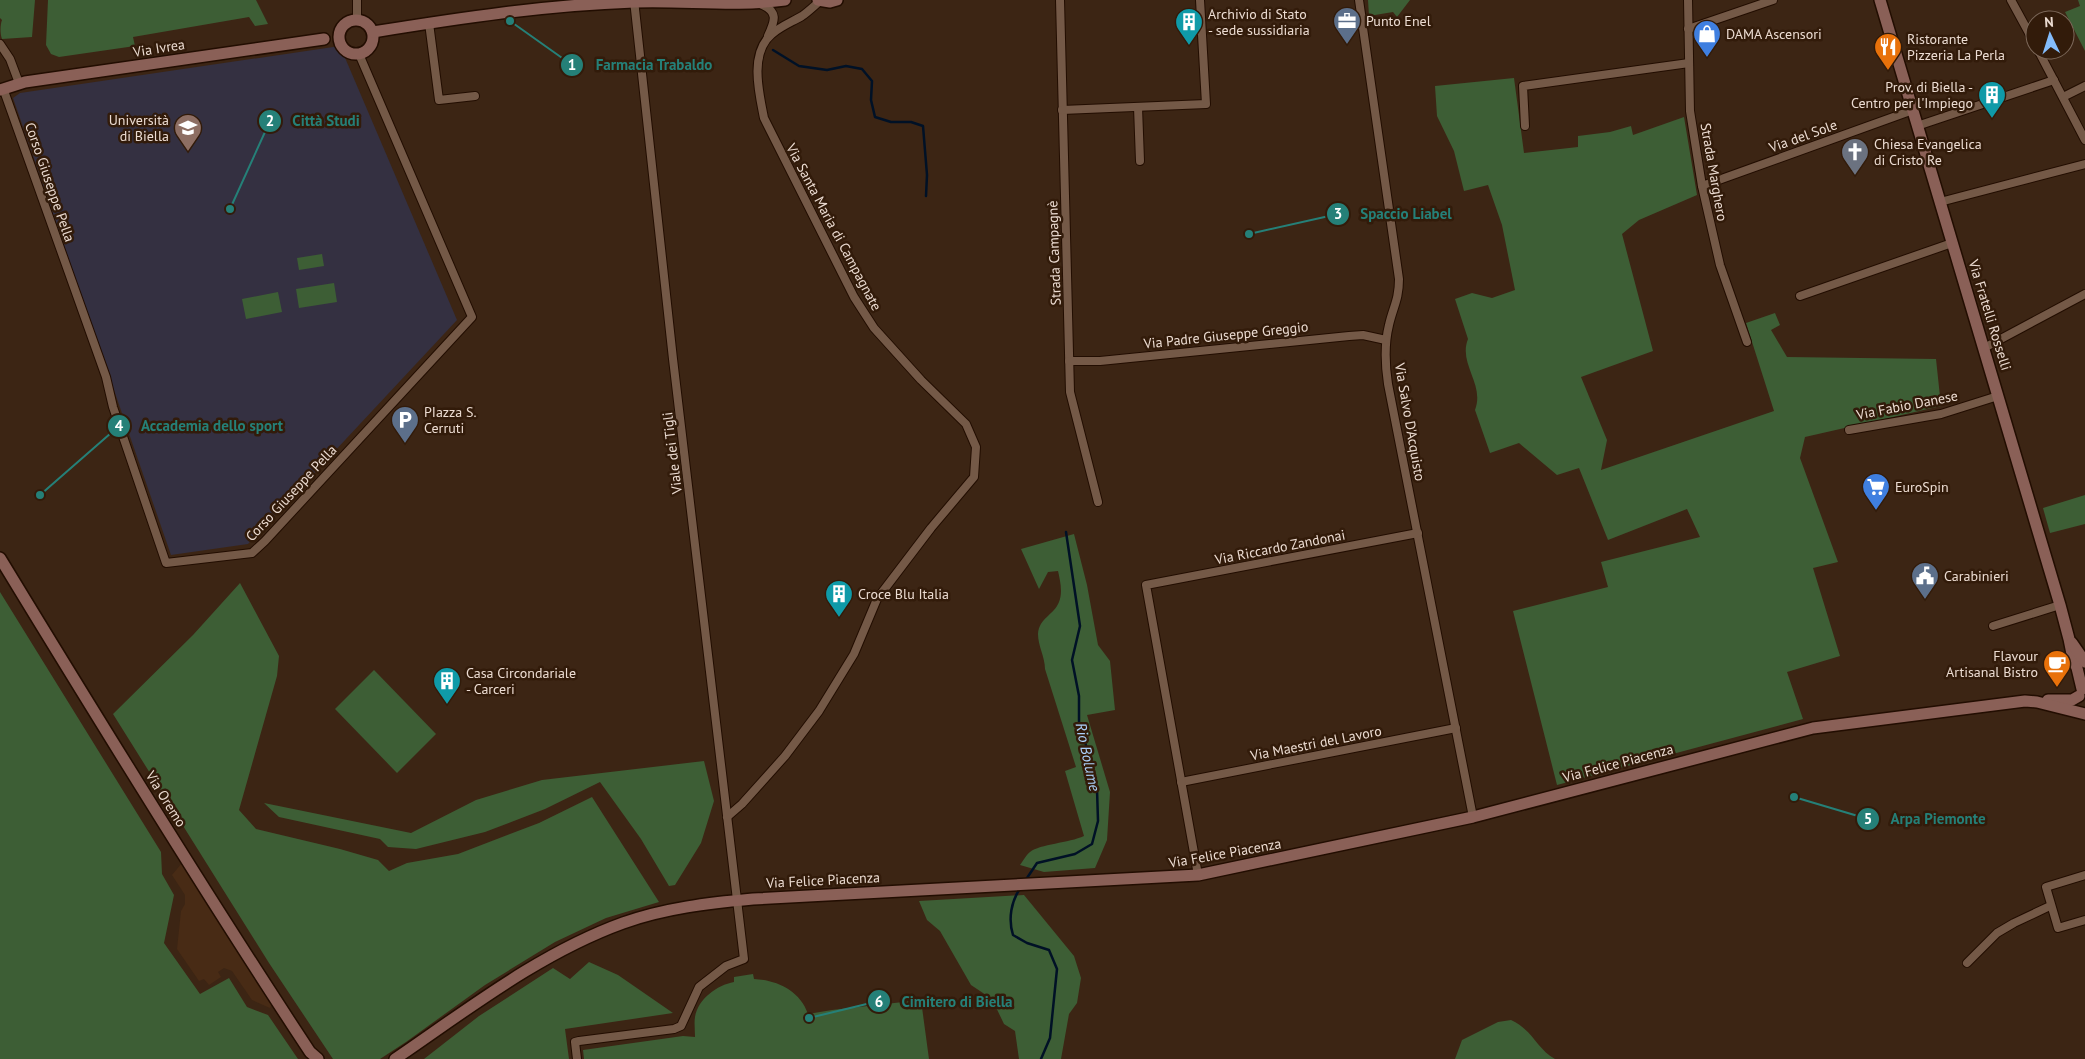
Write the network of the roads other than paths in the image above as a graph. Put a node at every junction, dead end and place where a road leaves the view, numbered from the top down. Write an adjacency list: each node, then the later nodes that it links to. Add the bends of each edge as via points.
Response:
1 (357, 0): 16 (street)
2 (785, 0): 15 (street)
3 (819, 0): 4 (street); 22 (street)
4 (837, 0)
5 (1060, 0): 34 (street, Strada Campagnè)
6 (1200, 0): 33 (street, via 1206,104)
7 (1359, 0): 46 (street, Via Salvo D'Acquisto, via 1399,279 1398,299)
8 (1688, 0): 19 (street, Strada Marghero)
9 (1773, 0): 19 (street)
10 (1880, 0): 35 (street, Via Fratelli Rosselli)
11 (2011, 0): 18 (street)
12 (634, 1): 13 (street); 14 (street); 65 (street, Viale dei Tigli)
13 (707, 1): 15 (street)
14 (558, 3): 17 (street)
15 (758, 3): 22 (street, Via Santa Maria di Campagnate, via 769,7 773,15 774,23)
16 (357, 20): 20 (street, via 367,23); 21 (street, via 346,23)
17 (429, 23): 20 (street); 31 (street, via 439,100)
18 (2025, 26)
19 (1688, 29): 26 (street, Strada Marghero)
20 (373, 32): 24 (street, via 372,44)
21 (330, 38): 24 (street, via 347,51); 28 (street, Via Ivrea)
22 (767, 39): 65 (street, Via Santa Maria di Campagnate, via 758,65 764,118 854,297 869,321 921,380 966,424 976,447 974,477 877,599 854,654 819,711 784,756)
23 (0, 44): 28 (street, via 10,59)
24 (359, 54): 30 (street, Corso Giuseppe Pella, via 472,317 252,552 166,563 113,407 106,377)
25 (2043, 60): 27 (street)
26 (1689, 63): 36 (street, via 1523,86); 41 (street, Strada Marghero, via 1690,111)
27 (2054, 80): 32 (street); 37 (street)
28 (19, 84): 30 (street, Via Ivrea)
29 (2085, 86): 32 (street)
30 (2, 89)
31 (475, 96)
32 (2063, 97): 38 (street)
33 (1138, 107): 34 (street); 39 (street)
34 (1062, 110): 49 (street, Strada Campagnè)
35 (1912, 110): 37 (street, Via Fratelli Rosselli); 41 (street, Via del Sole)
36 (1525, 126)
37 (1917, 126): 42 (street, Via Fratelli Rosselli)
38 (2085, 140)
39 (1140, 161)
40 (2085, 164): 42 (street)
41 (1702, 186): 47 (street, Strada Marghero, via 1720,265)
42 (1940, 202): 43 (street, Via Fratelli Rosselli)
43 (1952, 243): 45 (street); 48 (street, Via Fratelli Rosselli)
44 (2085, 294): 48 (street)
45 (1800, 296)
46 (1386, 340): 49 (street, Via Padre Giuseppe Greggio, via 1363,335 1100,361); 53 (street, Via Salvo D'Acquisto, via 1388,384)
47 (1747, 342)
48 (1984, 348): 50 (street, Via Fratelli Rosselli)
49 (1069, 361): 52 (street, Strada Campagnè, via 1070,392)
50 (1998, 396): 51 (street, Via Fabio Danese, via 1941,414); 55 (street, Via Fratelli Rosselli)
51 (1849, 430)
52 (1098, 502)
53 (1418, 533): 62 (street, Via Salvo D'Acquisto); 63 (street, Via Riccardo Zandonai, via 1146,585)
54 (0, 558): 73 (street, Via Oremo, via 192,870)
55 (2060, 605): 56 (street); 57 (street, Via Fratelli Rosselli)
56 (1994, 626)
57 (2069, 639): 58 (street, Via Fratelli Rosselli); 59 (street, Via Fratelli Rosselli)
58 (2085, 662)
59 (2082, 690): 60 (street, Via Felice Piacenza, via 2072,700); 61 (street, Via Fratelli Rosselli, via 2079,702)
60 (2037, 702): 61 (street, Via Felice Piacenza); 64 (street, Via Felice Piacenza, via 1812,728)
61 (2085, 713)
62 (1456, 728): 63 (street, Via Maestri del Lavoro); 64 (street, Via Salvo D'Acquisto)
63 (1181, 782): 66 (street)
64 (1473, 817): 66 (street, Via Felice Piacenza)
65 (727, 818): 68 (street, Viale dei Tigli)
66 (1198, 875): 68 (street, Via Felice Piacenza)
67 (2085, 875): 69 (street, via 2046,887)
68 (738, 900): 72 (street, Via Felice Piacenza, via 683,907 623,923 577,943 534,966); 76 (street, Viale dei Tigli, via 744,959 726,966 699,987 681,1026 575,1042)
69 (2050, 906): 70 (street, via 2058,928); 71 (street, via 1997,933)
70 (2085, 920)
71 (1967, 963)
72 (409, 1050): 74 (street, Via Felice Piacenza); 75 (street, Via Felice Piacenza)
73 (313, 1057)
74 (395, 1059)
75 (401, 1059)
76 (577, 1059)

